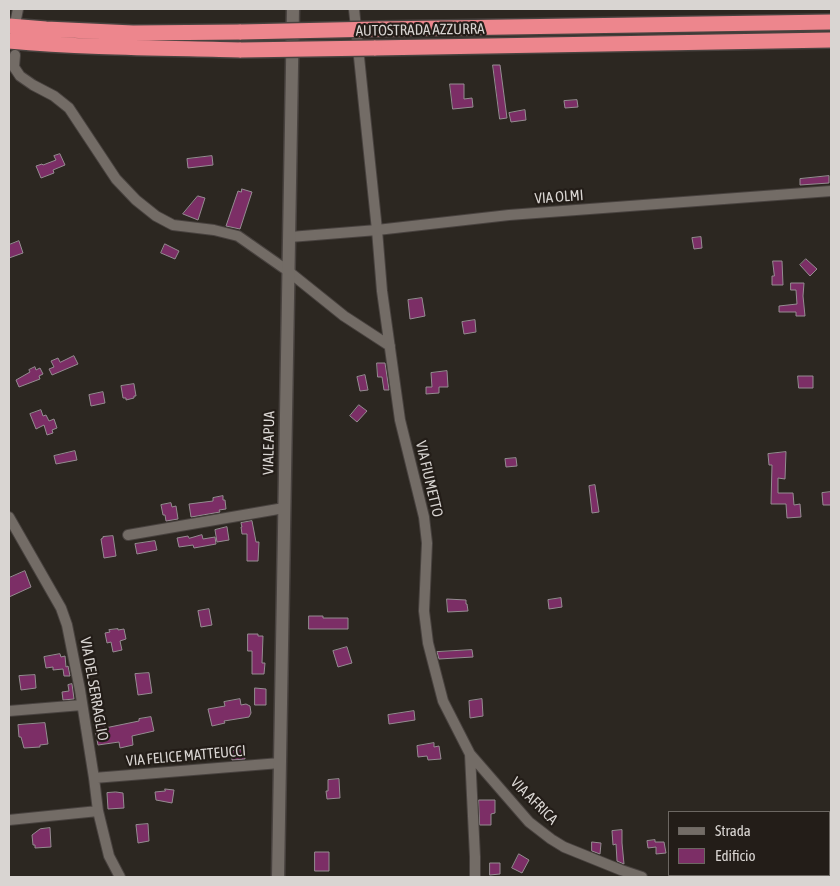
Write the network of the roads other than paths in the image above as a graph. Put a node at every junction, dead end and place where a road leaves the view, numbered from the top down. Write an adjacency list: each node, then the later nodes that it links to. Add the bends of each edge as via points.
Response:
1 (293, 9): 9 (street, VIALE APUA)
2 (354, 9): 8 (street, VIA FIUMETTO)
3 (14, 18): 4 (highway, AUTOSTRADA AZZURRA, bridge, via 46,29 134,33)
4 (831, 22)
5 (831, 40): 6 (highway, AUTOSTRADA AZZURRA, bridge, via 241,50 41,44)
6 (12, 48): 10 (street, via 14,67 20,76 69,108 116,179 136,200 173,225 238,236)
7 (831, 191): 8 (street, VIA OLMI, via 509,215)
8 (377, 230): 9 (street, VIA OLMI); 11 (street, VIA FIUMETTO)
9 (290, 237): 10 (street, VIALE APUA)
10 (288, 271): 11 (street, via 344,316); 12 (street, VIALE APUA)
11 (390, 346): 17 (street, VIA FIUMETTO, via 400,420 424,516 424,611 428,643 442,700)
12 (284, 508): 14 (street); 18 (street, VIALE APUA)
13 (9, 516): 15 (street, VIA DEL SERRAGLIO, via 61,608)
14 (128, 535)
15 (82, 705): 16 (street); 19 (street, VIA DEL SERRAGLIO)
16 (9, 711)
17 (470, 754): 25 (street, VIA FIUMETTO); 26 (street, VIA AFRICA, via 529,822 551,839)
18 (280, 763): 19 (street, VIA FELICE MATTEUCCI); 24 (street, VIALE APUA)
19 (94, 778): 20 (street, VIA DEL SERRAGLIO)
20 (98, 811): 21 (street); 23 (street, VIA DEL SERRAGLIO, via 109,856)
21 (9, 820)
22 (831, 863): 27 (street)
23 (120, 877)
24 (278, 877)
25 (475, 877)
26 (642, 877)
27 (830, 877)

